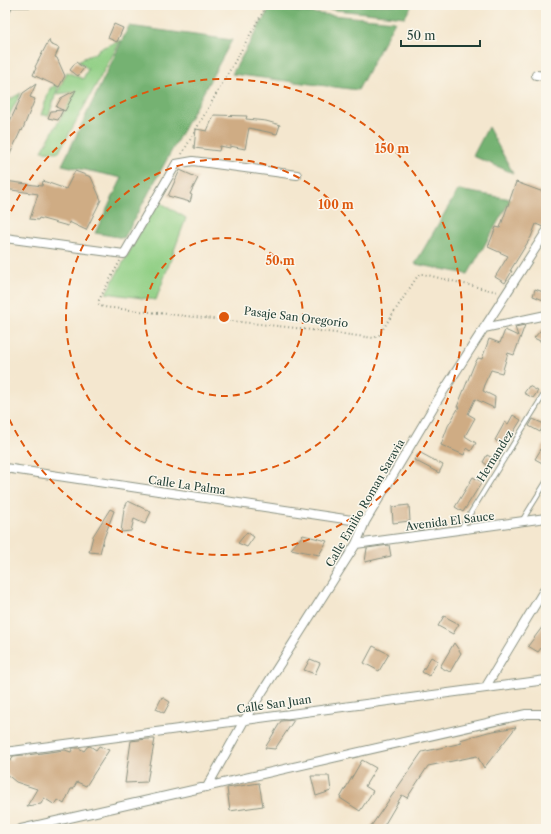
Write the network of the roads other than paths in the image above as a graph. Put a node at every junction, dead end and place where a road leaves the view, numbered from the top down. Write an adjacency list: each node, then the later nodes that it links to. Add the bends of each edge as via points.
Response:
1 (8, 5): 2 (lane); 3 (street)
2 (34, 5)
3 (5, 12)
4 (536, 75): 5 (street)
5 (546, 76)
6 (297, 175): 8 (street, via 193,161 176,164 124,254)
7 (546, 232): 10 (street, Calle Emilio Roman Saravia)
8 (5, 238)
9 (546, 315): 10 (street)
10 (484, 328): 15 (street, Calle Emilio Roman Saravia)
11 (546, 391): 17 (lane, Hernandez)
12 (5, 468): 15 (street, Calle La Palma)
13 (546, 482): 16 (lane)
14 (546, 518): 16 (street, Avenida El Sauce)
15 (365, 522): 18 (street, Calle Emilio Roman Saravia)
16 (522, 522): 17 (street, Avenida El Sauce)
17 (459, 531): 18 (street, Avenida El Sauce)
18 (356, 544): 23 (street, Calle Emilio Roman Saravia)
19 (546, 587): 21 (street)
20 (546, 680): 21 (street, Calle San Juan)
21 (485, 688): 23 (street, Calle San Juan)
22 (546, 714): 25 (street, via 526,714)
23 (245, 719): 24 (street, Calle San Juan); 25 (street, Calle Emilio Roman Saravia)
24 (5, 752)
25 (207, 787): 26 (street)
26 (21, 829)

